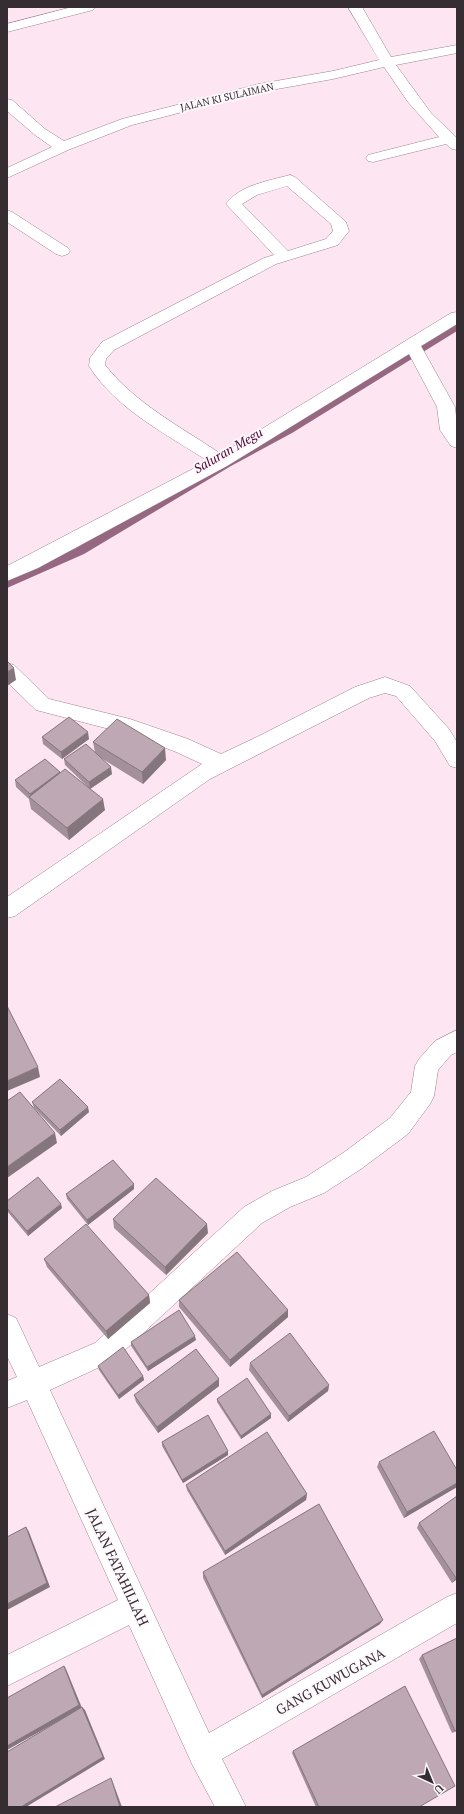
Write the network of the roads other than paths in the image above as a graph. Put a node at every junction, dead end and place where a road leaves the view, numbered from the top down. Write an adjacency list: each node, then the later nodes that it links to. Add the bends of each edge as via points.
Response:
1 (88, 7): 3 (street)
2 (355, 7): 5 (street)
3 (7, 28)
4 (457, 49): 5 (street, JALAN KI SULAIMAN)
5 (387, 62): 7 (street, via 401,83); 8 (street, JALAN KI SULAIMAN, via 259,88 127,122)
6 (7, 104): 8 (street, via 40,132)
7 (453, 143): 9 (street)
8 (63, 147): 10 (street, JALAN KI SULAIMAN)
9 (373, 158)
10 (7, 174)
11 (7, 215): 12 (street)
12 (62, 251)
13 (284, 256): 13 (street, via 332,242 341,231 338,222 290,180 253,191 237,199 234,204); 17 (street, via 108,346 98,358 97,366 112,385 131,402)
14 (457, 317): 15 (street)
15 (416, 352): 16 (street, via 446,407 449,430); 17 (street)
16 (457, 442)
17 (221, 462): 18 (street)
18 (7, 574)
19 (7, 670): 22 (street, via 43,705 123,725 181,745)
20 (450, 729): 21 (street); 22 (street, via 403,691 385,685 362,692)
21 (457, 760)
22 (221, 763): 23 (street)
23 (7, 909)
24 (457, 1040): 26 (street, via 443,1048 427,1066 422,1096 399,1126 352,1162 315,1185 281,1199 253,1215 104,1352)
25 (7, 1327): 26 (street, JALAN FATAHILLAH)
26 (34, 1384): 27 (street); 28 (street, JALAN FATAHILLAH)
27 (7, 1395)
28 (136, 1606): 30 (street); 31 (street, JALAN FATAHILLAH)
29 (457, 1608): 31 (street, GANG KUWUGANA)
30 (7, 1671)
31 (203, 1753): 32 (street, JALAN FATAHILLAH)
32 (230, 1807)

